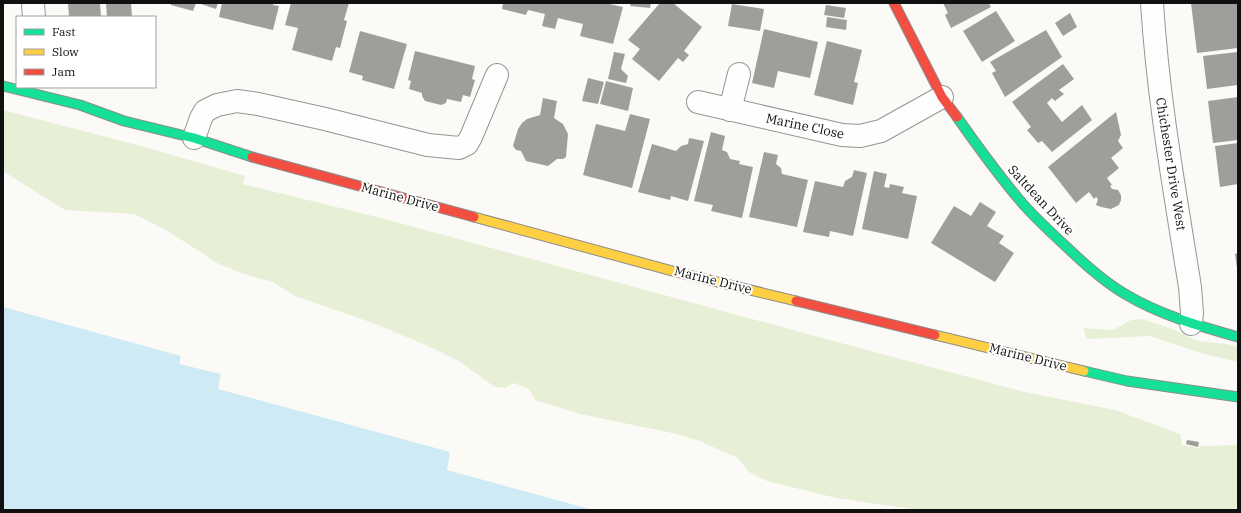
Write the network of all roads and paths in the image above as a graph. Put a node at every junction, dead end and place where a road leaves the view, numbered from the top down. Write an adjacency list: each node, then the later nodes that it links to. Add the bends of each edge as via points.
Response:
1 (33, 3): 4 (street)
2 (894, 3): 11 (main road, Saltdean Drive)
3 (1152, 3): 15 (street, Chichester Drive West, via 1162,108 1190,287)
4 (34, 16)
5 (738, 74): 13 (street)
6 (497, 75): 14 (street, via 471,137 467,144 459,148 413,142 332,120 237,101 217,105 205,111)
7 (3, 86): 8 (main road, Marine Drive)
8 (16, 88)
9 (19, 88): 10 (main road, Marine Drive)
10 (35, 90): 14 (main road, Marine Drive, via 124,121)
11 (942, 97): 13 (street, Marine Close, via 881,131 860,136 842,135); 15 (main road, Saltdean Drive, via 1024,205 1078,259 1124,294)
12 (698, 102): 13 (street, Marine Close)
13 (730, 110)
14 (194, 138): 17 (main road, Marine Drive, via 238,153 676,272 1127,381)
15 (1191, 324): 16 (main road, Saltdean Drive)
16 (1238, 337)
17 (1238, 397)

